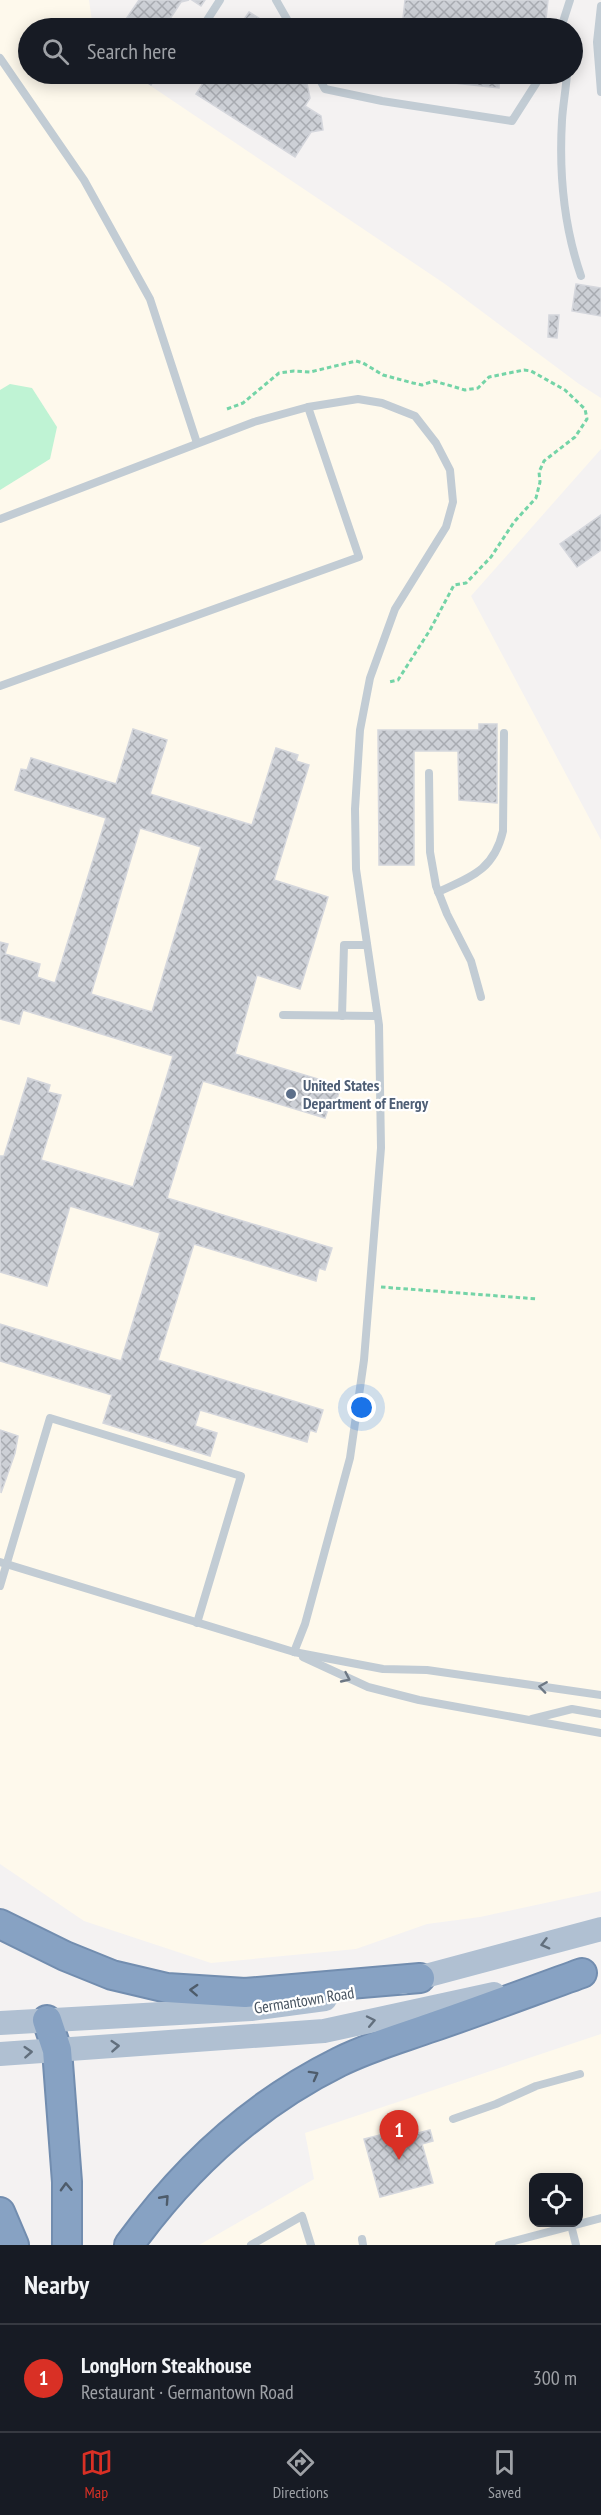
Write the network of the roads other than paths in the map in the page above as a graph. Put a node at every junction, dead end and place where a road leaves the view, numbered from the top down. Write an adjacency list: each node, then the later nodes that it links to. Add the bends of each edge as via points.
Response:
1 (220, 0): 5 (lane)
2 (276, 0): 6 (lane)
3 (570, 0): 7 (lane)
4 (601, 6): 12 (lane, via 597,42)
5 (208, 18)
6 (286, 18)
7 (564, 18)
8 (0, 58): 15 (lane, via 84,180 150,299)
9 (322, 84): 10 (lane, via 325,89 382,101 512,121)
10 (536, 84)
11 (566, 84): 13 (lane, via 561,156 567,224)
12 (601, 92)
13 (581, 276)
14 (308, 406): 15 (lane); 17 (lane, via 359,557); 21 (lane, via 358,399 382,403 415,416 450,470 453,502 446,527 395,609 370,678 360,730 356,869)
15 (196, 443): 16 (lane)
16 (0, 519)
17 (0, 686)
18 (504, 733): 20 (lane, via 500,847 483,870)
19 (429, 773): 20 (lane, via 430,852)
20 (438, 892): 22 (lane, via 471,961)
21 (367, 945): 24 (lane, via 344,945); 25 (lane)
22 (481, 997)
23 (283, 1015): 24 (lane)
24 (342, 1016): 25 (lane)
25 (378, 1016): 29 (lane, via 381,1148 364,1360 350,1458)
26 (3, 1563): 27 (lane); 28 (lane); 28 (lane, via 50,1418 241,1476)
27 (0, 1586)
28 (197, 1623): 29 (lane)
29 (294, 1652): 30 (lane, one-way to 29, via 427,1670 382,1669); 32 (lane, one-way to 32, via 368,1687)
30 (601, 1695)
31 (601, 1714): 32 (lane, via 572,1709)
32 (527, 1720): 33 (lane)
33 (601, 1733)
34 (0, 1924): 37 (highway, one-way to 34, via 245,1993 167,1988 112,1974 65,1956)
35 (601, 1929): 37 (main road, Germantown Road, one-way to 37)
36 (591, 1971): 40 (main road, Germantown Road, one-way to 36, via 324,2031); 51 (highway, one-way to 36, via 197,2164 288,2090 375,2046)
37 (420, 1978): 38 (main road, Germantown Road, via 325,1999 251,2009)
38 (47, 2020): 39 (main road, Germantown Road); 40 (highway)
39 (0, 2023)
40 (57, 2050): 41 (main road, Germantown Road, one-way to 40); 50 (highway, one-way to 40, via 67,2182)
41 (0, 2054)
42 (580, 2073): 43 (lane)
43 (453, 2119)
44 (0, 2212): 49 (highway)
45 (601, 2218): 46 (lane)
46 (583, 2222)
47 (564, 2227): 54 (lane)
48 (572, 2227): 55 (lane)
49 (14, 2245)
50 (67, 2245)
51 (129, 2245)
52 (251, 2245): 53 (lane, via 302,2216)
53 (311, 2245)
54 (499, 2245)
55 (576, 2245)

